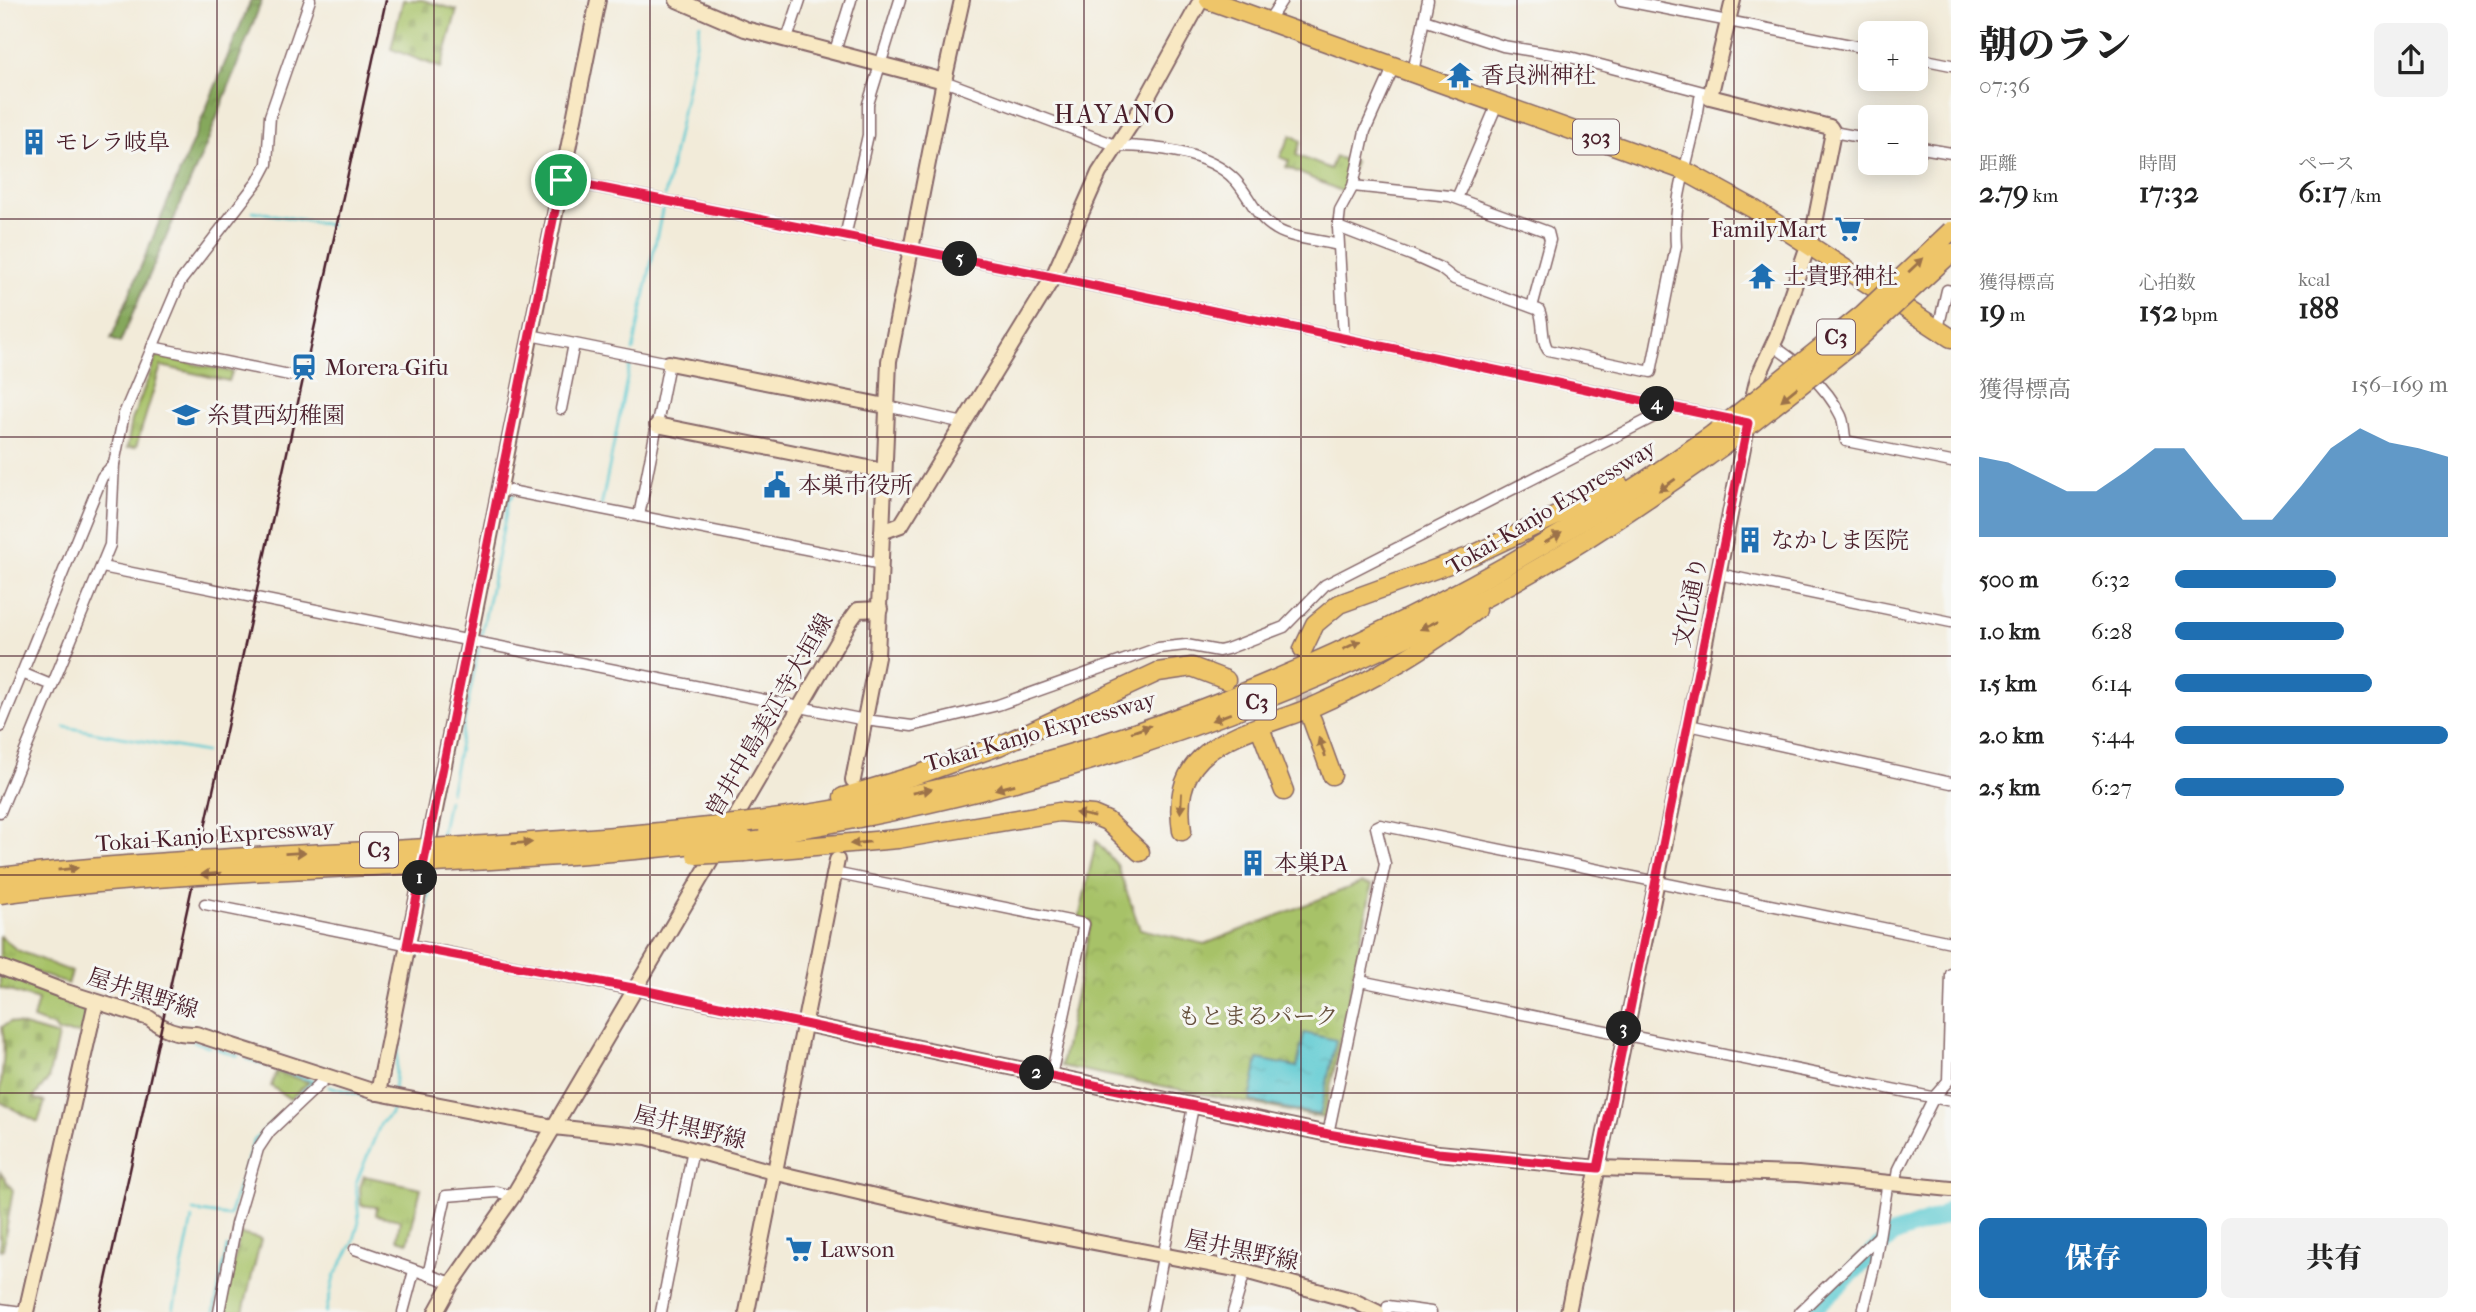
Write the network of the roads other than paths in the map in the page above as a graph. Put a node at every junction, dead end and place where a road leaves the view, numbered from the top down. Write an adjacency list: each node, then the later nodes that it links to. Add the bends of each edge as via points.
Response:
1 (310, 0): 51 (street, via 270,116 267,164 180,282)
2 (598, 0): 33 (street)
3 (677, 0): 17 (street, via 732,24)
4 (800, 0): 17 (street)
5 (851, 0): 19 (street)
6 (900, 0): 21 (street)
7 (962, 0): 25 (street)
8 (1202, 0): 29 (street)
9 (1209, 0): 14 (highway, 303)
10 (1282, 0): 14 (street)
11 (1428, 0): 15 (street)
12 (1620, 0): 16 (street)
13 (1733, 0): 16 (street)
14 (1269, 20): 23 (highway, 303)
15 (1424, 20): 24 (street); 32 (street, via 1503,46 1570,57 1707,93 1700,98)
16 (1729, 22): 18 (street); 27 (street, via 1710,97 1830,127)
17 (788, 39): 19 (street)
18 (1858, 47)
19 (835, 51): 21 (street)
20 (1928, 60): 22 (street)
21 (881, 64): 25 (street); 38 (street, via 869,104 868,135)
22 (1951, 65)
23 (1394, 66): 24 (highway, 303); 34 (street, via 1365,131)
24 (1413, 72): 26 (highway, 303)
25 (944, 81): 29 (street); 41 (street)
26 (1498, 102): 32 (highway, 303); 35 (street)
27 (1833, 132): 28 (street); 39 (street, 文化通り)
28 (1858, 137)
29 (1118, 146): 40 (street, via 1146,146 1213,164 1235,179 1259,217 1278,231); 43 (street, via 1088,195)
30 (1928, 149): 31 (street)
31 (1951, 153)
32 (1683, 170): 39 (highway, 303); 45 (street, via 1676,246 1651,372 1548,350 1542,342 1542,318)
33 (561, 180): 38 (street); 47 (street)
34 (1353, 186): 35 (street); 36 (street, via 1340,209)
35 (1457, 198): 45 (street, via 1548,232 1550,240)
36 (1338, 227): 40 (street); 45 (street, via 1440,268 1454,279)
37 (1951, 231): 60 (highway, Tokai-Kanjo Expressway / C3, one-way to 37, bridge)
38 (845, 237): 41 (street)
39 (1807, 244): 46 (highway, 303); 50 (street, 文化通り)
40 (1339, 245): 48 (street)
41 (909, 250): 43 (street); 54 (street)
42 (1951, 253): 60 (highway, Tokai-Kanjo Expressway / C3, one-way to 60, bridge, via 1856,341)
43 (1052, 279): 48 (street); 57 (street)
44 (1951, 291): 46 (street, via 1947,290)
45 (1532, 307)
46 (1944, 334)
47 (530, 335): 49 (street); 65 (street)
48 (1344, 340): 55 (street)
49 (574, 344): 52 (street); 56 (street)
50 (1773, 346): 58 (street, 文化通り, via 1758,377); 62 (street, via 1793,359 1833,404 1846,441)
51 (152, 347): 53 (street); 63 (street, via 124,414)
52 (669, 363): 54 (street); 59 (street)
53 (294, 376)
54 (886, 406): 57 (street); 64 (street)
55 (1673, 407): 58 (street); 80 (street, via 1325,585 1284,627 1219,651 1186,645 1158,648 998,705 912,726)
56 (561, 409)
57 (964, 423): 67 (street, via 901,525)
58 (1748, 423): 70 (street, 文化通り)
59 (657, 425): 64 (street); 66 (street)
60 (1718, 440): 61 (highway, Tokai-Kanjo Expressway / C3); 71 (highway, Tokai-Kanjo Expressway / C3, one-way to 71, via 1647,499)
61 (1686, 453): 75 (highway, via 1504,543 1339,604 1315,624); 90 (highway, Tokai-Kanjo Expressway / C3, one-way to 61, via 990,775 1118,737 1276,679 1455,594 1630,492)
62 (1951, 463)
63 (114, 464): 69 (street, via 110,545); 76 (street, via 102,477)
64 (883, 471): 67 (street)
65 (500, 489): 66 (street); 74 (street)
66 (639, 516): 68 (street)
67 (882, 532): 68 (street)
68 (881, 564): 72 (street)
69 (102, 567): 74 (street); 78 (street)
70 (1719, 574): 73 (street); 82 (street, 文化通り)
71 (1513, 583): 91 (highway, one-way to 91, via 1433,643 1395,665 1203,756 1181,792); 92 (highway, Tokai-Kanjo Expressway / C3, one-way to 92, via 1277,695 1100,759 919,808)
72 (880, 609): 79 (street, 曽井中島美江寺大垣線, via 858,610); 80 (street)
73 (1951, 622)
74 (468, 639): 79 (street); 100 (street)
75 (1303, 649)
76 (22, 673): 78 (street); 83 (street)
77 (1226, 680): 90 (highway, via 1192,667 1158,672 1056,722 960,761)
78 (51, 685): 89 (street)
79 (800, 707): 80 (street); 104 (street, 曽井中島美江寺大垣線)
80 (865, 720): 86 (street)
81 (1312, 720): 85 (highway, one-way to 81)
82 (1689, 725): 87 (street); 96 (street, 文化通り)
83 (0, 727)
84 (1262, 733): 88 (highway)
85 (1332, 775)
86 (853, 780)
87 (1951, 783)
88 (1284, 791)
89 (0, 812)
90 (758, 821): 95 (highway, Tokai-Kanjo Expressway / C3, one-way to 90, bridge, via 206,858 622,836)
91 (1182, 831)
92 (744, 845): 93 (highway, one-way to 92, via 1107,821 1059,812 898,839); 97 (highway, Tokai-Kanjo Expressway / C3, one-way to 97, bridge, via 211,874)
93 (1140, 852)
94 (836, 866): 106 (street); 108 (street, via 1084,924)
95 (0, 877)
96 (1655, 882): 99 (street); 103 (street, via 1380,825 1376,827 1385,864); 107 (street, 文化通り)
97 (0, 894)
98 (205, 904): 100 (street)
99 (1951, 942)
100 (407, 946): 104 (street); 110 (street)
101 (0, 967): 105 (street, 屋井黒野線)
102 (1951, 974): 111 (street, via 1950,1072)
103 (1360, 981): 107 (street); 115 (street)
104 (633, 988): 106 (street); 114 (street, 曽井中島美江寺大垣線)
105 (96, 1002): 109 (street, 屋井黒野線); 130 (street)
106 (805, 1024): 108 (street); 118 (street)
107 (1623, 1034): 111 (street); 117 (street, 文化通り)
108 (1051, 1076): 113 (street)
109 (326, 1078): 110 (street, 屋井黒野線); 131 (street, via 270,1131 258,1149 236,1224)
110 (378, 1093): 114 (street, 屋井黒野線)
111 (1934, 1097): 112 (street); 119 (street)
112 (1951, 1101)
113 (1193, 1107): 115 (street); 124 (street)
114 (554, 1127): 116 (street, 屋井黒野線, via 634,1134); 121 (street, 曽井中島美江寺大垣線)
115 (1328, 1134): 117 (street, via 1438,1153)
116 (693, 1149): 118 (street, 屋井黒野線); 134 (street)
117 (1598, 1168): 119 (street, via 1798,1174); 141 (street, 文化通り)
118 (773, 1172): 124 (street, 屋井黒野線, via 969,1218); 135 (street)
119 (1892, 1182): 120 (street); 122 (street)
120 (1951, 1189)
121 (513, 1196): 127 (street, via 497,1192 446,1196); 128 (street, 曽井中島美江寺大垣線)
122 (1878, 1236): 142 (street); 143 (street)
123 (355, 1248): 125 (street)
124 (1162, 1256): 126 (street, 屋井黒野線); 136 (street)
125 (414, 1271): 127 (street); 132 (street)
126 (1245, 1271): 137 (street); 138 (street, 屋井黒野線, via 1354,1301)
127 (428, 1275): 128 (street)
128 (452, 1283): 133 (street, 曽井中島美江寺大垣線)
129 (0, 1308): 130 (street)
130 (24, 1312)
131 (219, 1312)
132 (403, 1312)
133 (436, 1312)
134 (661, 1312)
135 (747, 1312)
136 (1152, 1312)
137 (1233, 1312)
138 (1377, 1312)
139 (1386, 1312): 140 (street, via 1388,1306)
140 (1431, 1312)
141 (1567, 1312)
142 (1800, 1312)
143 (1863, 1312)

